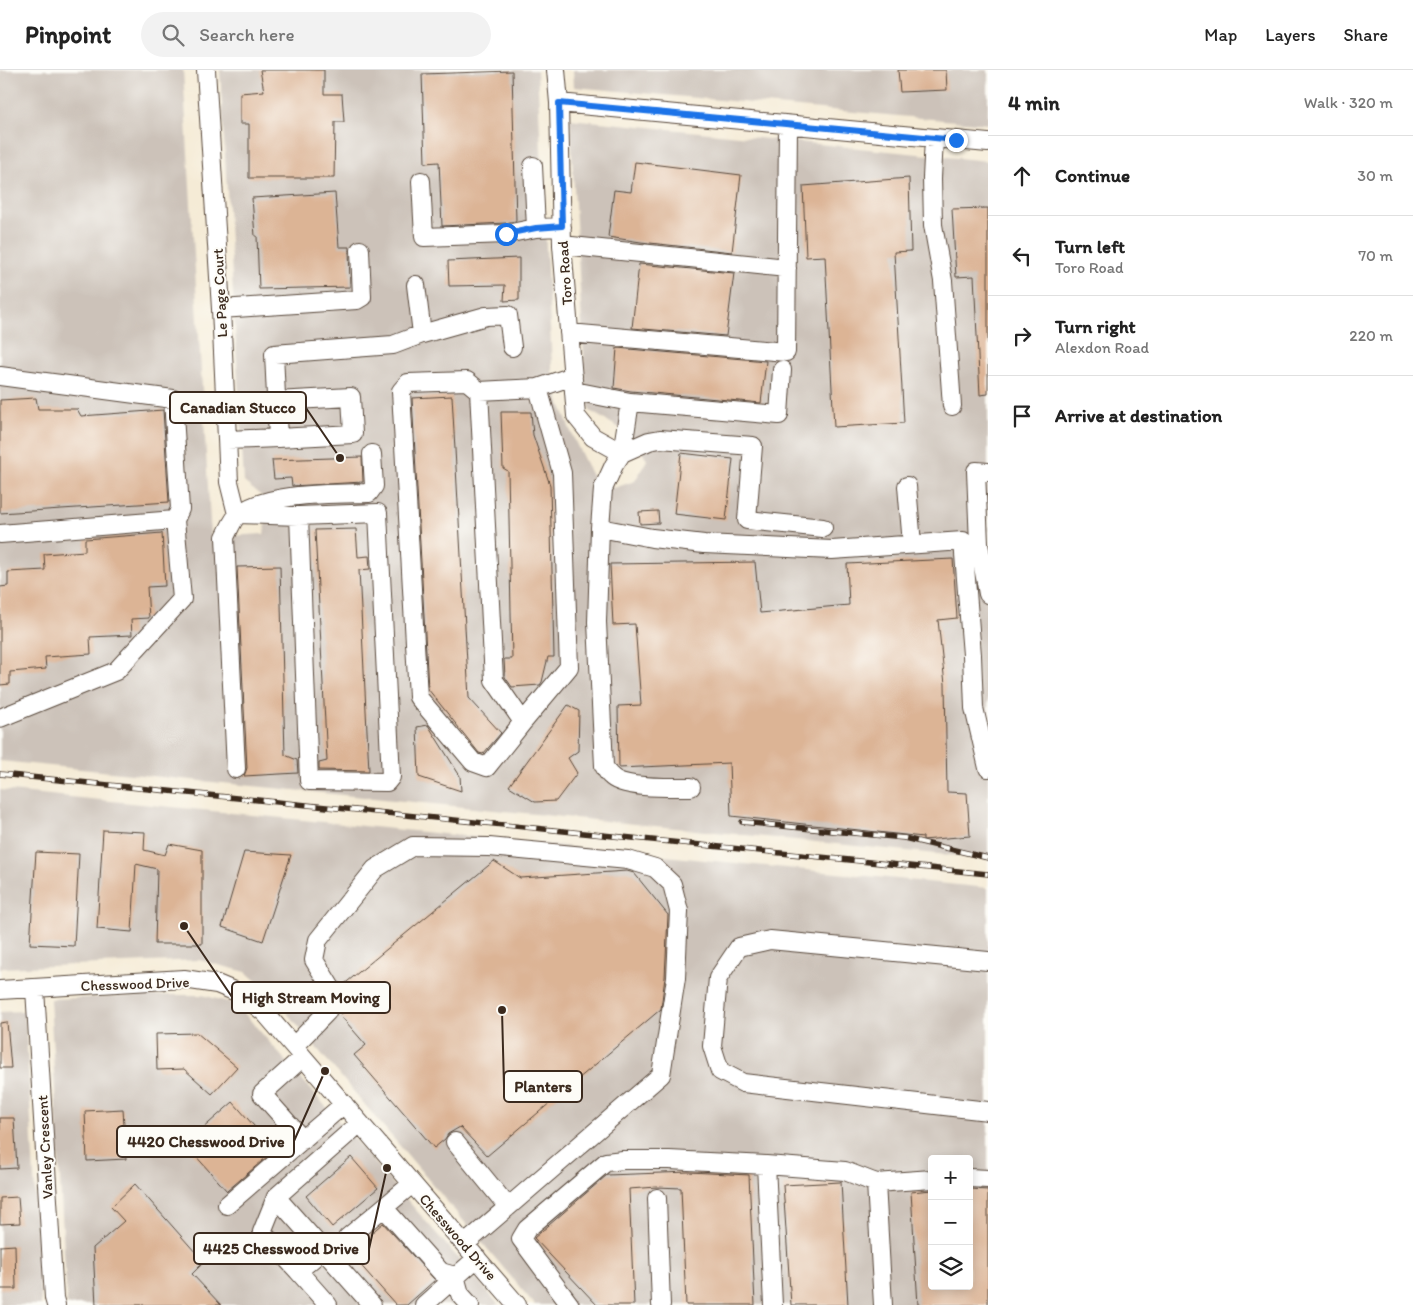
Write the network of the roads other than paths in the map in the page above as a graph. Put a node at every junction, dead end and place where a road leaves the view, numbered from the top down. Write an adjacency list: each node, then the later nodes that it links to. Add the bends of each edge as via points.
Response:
1 (206, 70): 15 (street, Le Page Court)
2 (556, 70): 3 (street, Toro Road)
3 (559, 103): 4 (street); 9 (street, Toro Road)
4 (788, 125): 5 (street); 13 (street)
5 (934, 138): 6 (street); 26 (street, via 933,225 944,281)
6 (988, 143)
7 (533, 166): 10 (street)
8 (421, 181): 10 (street, via 424,237 506,234)
9 (562, 226): 10 (street); 11 (street, Toro Road)
10 (536, 228)
11 (562, 245): 13 (street); 16 (street, Toro Road)
12 (360, 250): 15 (street, via 362,298)
13 (787, 268): 16 (street, via 786,352)
14 (416, 285): 17 (street)
15 (221, 309): 28 (street, Le Page Court)
16 (569, 332): 21 (street, Toro Road)
17 (422, 334): 18 (street, via 486,316 508,315); 24 (street, via 392,345 274,354)
18 (512, 347)
19 (782, 370): 25 (street, via 779,415)
20 (0, 376): 35 (street, via 173,399 180,509)
21 (573, 384): 22 (street); 25 (street); 29 (street, Toro Road, via 576,416 593,437)
22 (538, 388): 23 (street); 43 (street, via 562,473 568,667)
23 (479, 391): 43 (street, via 494,680); 43 (street, via 467,381 408,383 401,390 418,698 473,762 488,767)
24 (276, 401): 27 (street); 27 (street, via 351,397 353,434)
25 (630, 402): 29 (street)
26 (952, 406)
27 (278, 438): 28 (street)
28 (227, 440): 33 (street, Le Page Court, via 230,482)
29 (622, 453): 36 (street, via 603,489); 37 (street, via 660,439 754,446 747,520)
30 (372, 454): 33 (street, via 374,486 369,493 304,496 260,503)
31 (988, 472): 40 (street, via 976,472)
32 (907, 486): 39 (street)
33 (237, 514): 34 (street); 45 (street, via 225,537)
34 (299, 516): 34 (street, via 378,513 391,777 388,782 309,781)
35 (175, 520): 38 (street); 42 (street, via 182,599 116,672)
36 (600, 528): 39 (street, via 652,538 737,546 832,550); 46 (street, via 597,622 604,766 611,777 622,783)
37 (823, 528)
38 (0, 534)
39 (912, 544): 44 (street, via 963,541 974,708)
40 (984, 545): 41 (street)
41 (988, 594)
42 (0, 718)
43 (523, 722)
44 (988, 768)
45 (236, 769)
46 (692, 788)
47 (988, 961): 52 (street, via 770,940 739,947 718,978 712,1046 720,1071 744,1083)
48 (35, 989): 49 (street, Chesswood Drive); 50 (street, Chesswood Drive, via 184,979 217,984 241,994 265,1013); 74 (street, Vanley Crescent)
49 (0, 990)
50 (298, 1051): 51 (street, Chesswood Drive); 54 (street, via 262,1094); 65 (street, via 327,1012 333,991 314,960 318,940 375,869 413,846 499,848 628,860 655,868 672,884 679,911 676,978 661,1075)
51 (344, 1104): 53 (street, Chesswood Drive); 54 (street)
52 (988, 1111)
53 (360, 1123): 61 (street, Chesswood Drive); 62 (street)
54 (303, 1140): 64 (street)
55 (455, 1142): 65 (street)
56 (766, 1165): 60 (street, via 846,1171); 80 (street, via 669,1160 606,1162 527,1229 521,1239); 82 (street)
57 (973, 1178): 59 (street)
58 (928, 1179): 60 (street)
59 (988, 1179)
60 (876, 1183): 83 (street)
61 (412, 1184): 66 (street); 68 (street, Chesswood Drive)
62 (276, 1197): 69 (street); 71 (street, via 262,1232)
63 (657, 1198): 81 (street)
64 (227, 1205)
65 (508, 1207): 68 (street)
66 (384, 1208): 67 (street); 72 (street, via 442,1272)
67 (347, 1238)
68 (465, 1244): 70 (street, Chesswood Drive)
69 (323, 1250): 71 (street); 76 (street)
70 (476, 1258): 72 (street); 79 (street, Chesswood Drive)
71 (298, 1271): 75 (street)
72 (455, 1276): 73 (street); 77 (street)
73 (465, 1299): 78 (street, via 454,1294)
74 (56, 1305)
75 (328, 1305)
76 (372, 1305)
77 (424, 1305)
78 (438, 1305)
79 (517, 1305)
80 (570, 1305)
81 (661, 1305)
82 (773, 1305)
83 (883, 1305)

